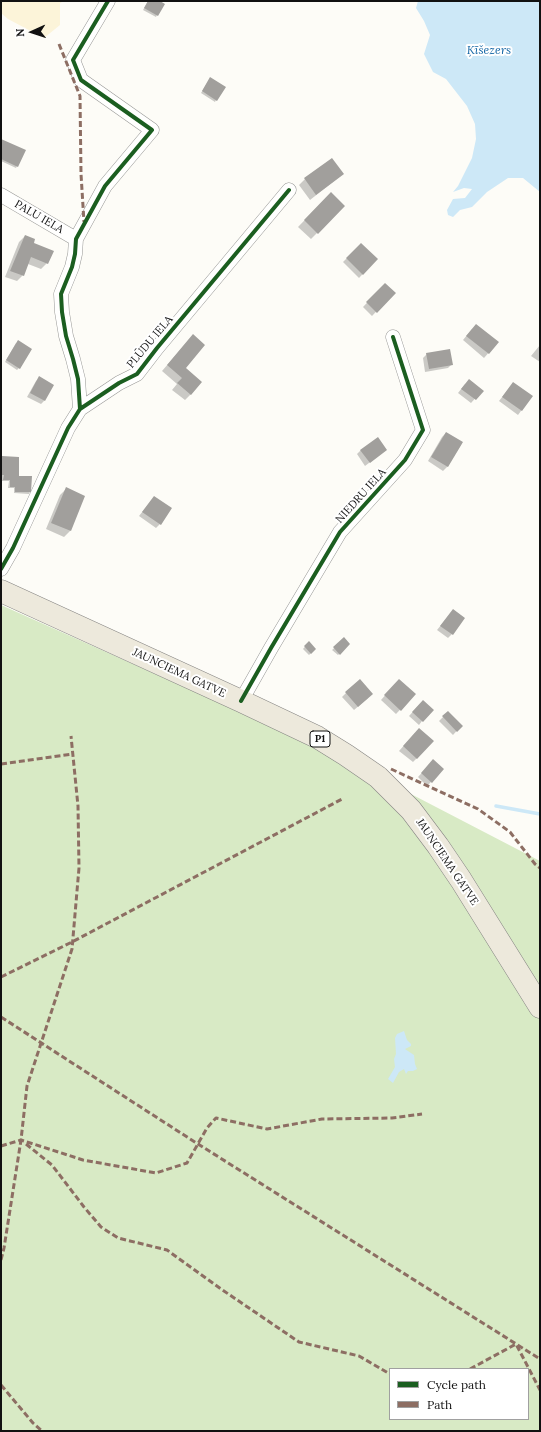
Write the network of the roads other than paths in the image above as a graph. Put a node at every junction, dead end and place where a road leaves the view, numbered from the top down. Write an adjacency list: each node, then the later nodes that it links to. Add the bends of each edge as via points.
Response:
1 (108, 1): 4 (street, via 73,60 80,80 152,130 105,186)
2 (289, 190): 6 (street, PLŪDU IELA, via 137,374)
3 (1, 196): 4 (street, PALU IELA)
4 (76, 239): 6 (street, via 72,267 61,294 66,336 78,378)
5 (393, 337): 9 (street, NIEDRU IELA, via 423,430 405,460 340,532)
6 (80, 409): 7 (street, PLŪDU IELA, via 68,428)
7 (1, 569)
8 (1, 591): 9 (main road, JAUNCIEMA GATVE / P1)
9 (241, 701): 10 (main road, JAUNCIEMA GATVE / P1, via 346,755 378,777 411,810 461,880)
10 (540, 1007)

